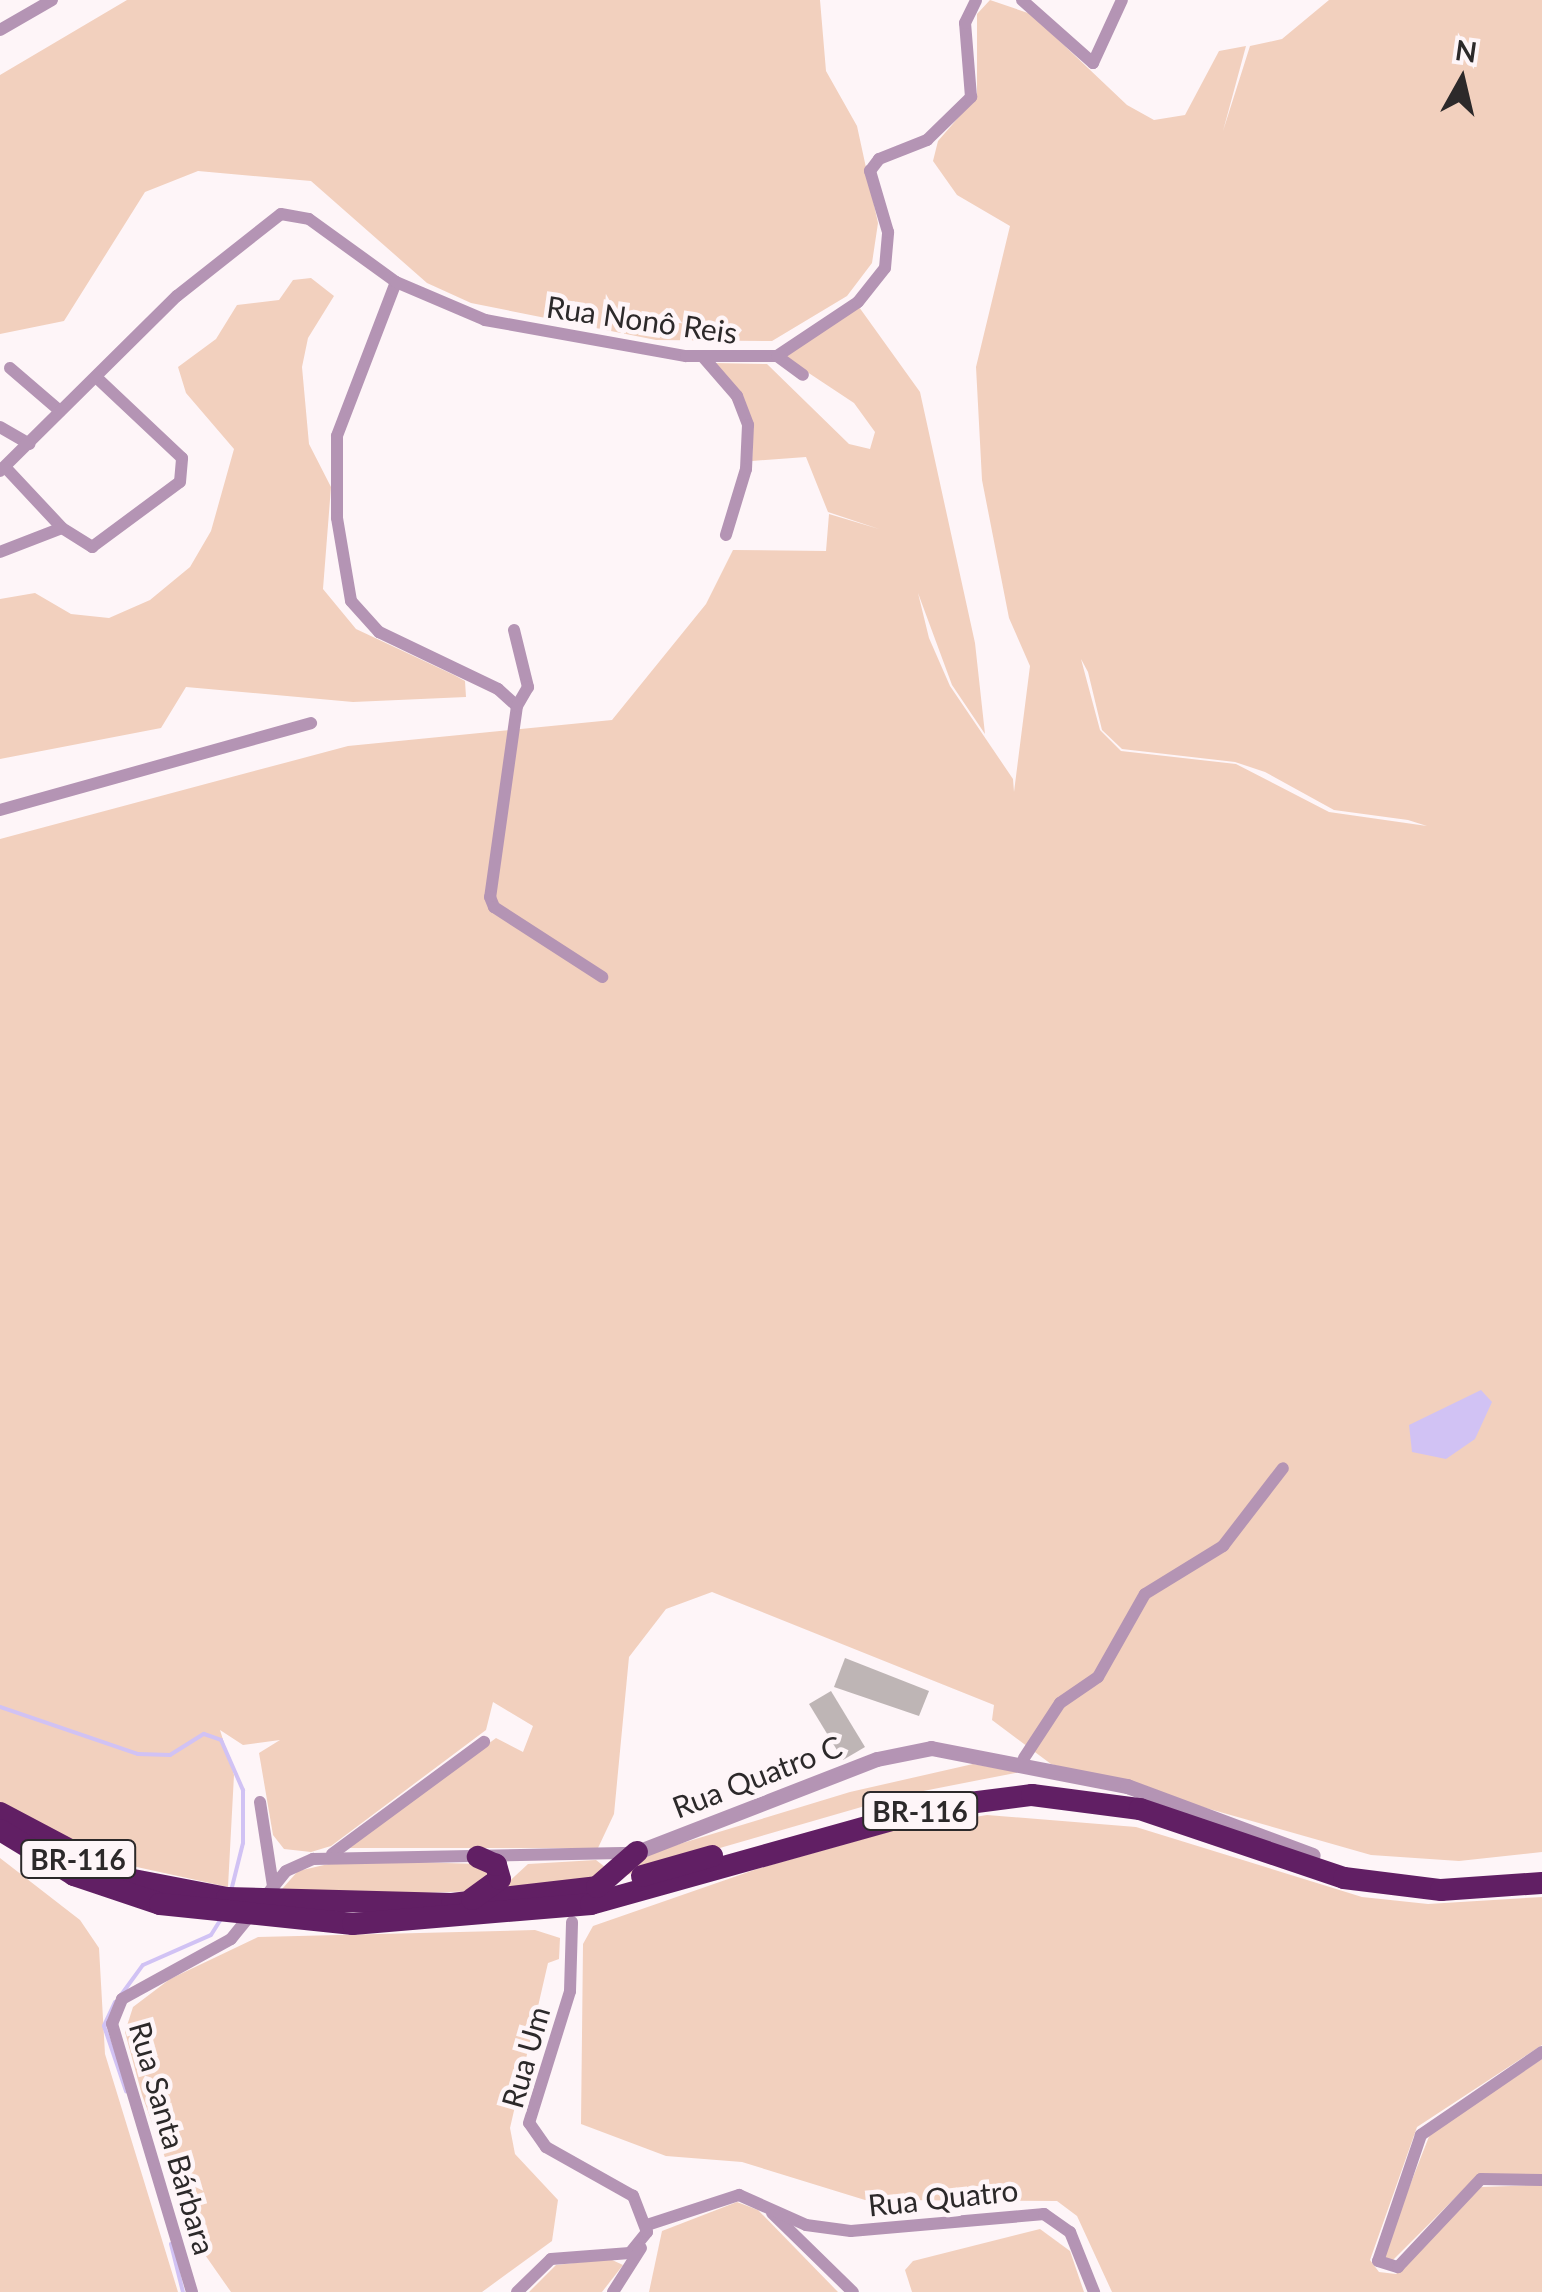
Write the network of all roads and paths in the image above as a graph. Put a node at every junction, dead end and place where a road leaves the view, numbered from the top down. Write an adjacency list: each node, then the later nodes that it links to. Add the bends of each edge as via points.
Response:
1 (52, 0): 5 (street)
2 (976, 0): 7 (street, Rua Nonô Reis, via 965,23 971,98 928,140 879,159 870,171 888,232 885,268 858,302)
3 (1022, 0): 4 (street, via 1089,62 1098,59)
4 (1122, 0)
5 (0, 30)
6 (396, 282): 8 (street, Rua Nonô Reis, via 495,322); 11 (street, Rua Nonô Reis, via 309,219 276,215); 20 (street, via 337,436 337,518 352,600 379,632 498,690)
7 (778, 356): 8 (street, Rua Nonô Reis); 10 (street)
8 (704, 358): 17 (street, via 737,396 748,425 746,469)
9 (10, 368): 12 (street)
10 (802, 375)
11 (96, 377): 12 (street, Rua Nonô Reis); 16 (street, via 182,458 187,472 99,546 82,544)
12 (60, 411): 14 (street, Rua Nonô Reis)
13 (0, 427): 14 (street)
14 (29, 444): 15 (street, Rua Nonô Reis)
15 (2, 469): 16 (street)
16 (62, 528): 18 (street)
17 (726, 535)
18 (0, 552)
19 (514, 630): 20 (street, via 528,687)
20 (517, 706): 23 (street, via 490,896 494,907)
21 (311, 723): 22 (street)
22 (0, 810)
23 (602, 977)
24 (1283, 1468): 26 (street, via 1223,1546 1145,1594 1098,1677 1060,1703)
25 (484, 1742): 31 (street)
26 (1024, 1758)
27 (260, 1802): 36 (street)
28 (0, 1813): 39 (highway, BR-116, via 87,1864)
29 (0, 1830): 39 (highway, BR-116, via 74,1875)
30 (646, 1849): 32 (street, Rua Quatro C, via 876,1759 932,1748 1139,1789); 33 (street, Rua Quatro C); 38 (highway)
31 (332, 1854): 33 (street, Rua Quatro C); 36 (street, Rua Quatro C, via 293,1866)
32 (1313, 1855): 34 (highway, BR-116, via 1452,1877); 38 (highway, BR-116, via 1112,1789 1018,1782 912,1798)
33 (478, 1857): 40 (highway, via 499,1870 496,1888)
34 (1542, 1867)
35 (1542, 1883): 37 (highway, BR-116, via 1440,1890 1344,1878 1140,1809 1032,1795 938,1807)
36 (273, 1886): 44 (street, Rua Quatro C, via 238,1933)
37 (662, 1886): 42 (highway, BR-116); 43 (highway)
38 (597, 1887): 40 (highway, BR-116)
39 (162, 1895): 41 (highway, BR-116)
40 (452, 1904): 41 (highway, BR-116)
41 (298, 1910): 42 (highway, BR-116, via 354,1924)
42 (528, 1914): 43 (highway)
43 (572, 1922): 48 (street, Rua Um, via 570,1991 529,2118 542,2144 633,2196)
44 (122, 1999): 51 (street, Rua Santa Bárbara, via 112,2024)
45 (1542, 2052): 46 (street, via 1420,2135 1380,2264 1398,2267 1481,2180)
46 (1542, 2180)
47 (755, 2198): 48 (street, via 734,2196); 53 (street); 54 (street, Rua Quatro, via 806,2225 851,2231 1053,2216 1070,2232)
48 (647, 2225): 49 (street)
49 (642, 2246): 50 (street); 52 (street, via 630,2253 558,2256)
50 (616, 2290)
51 (192, 2292)
52 (517, 2292)
53 (854, 2292)
54 (1094, 2292)

